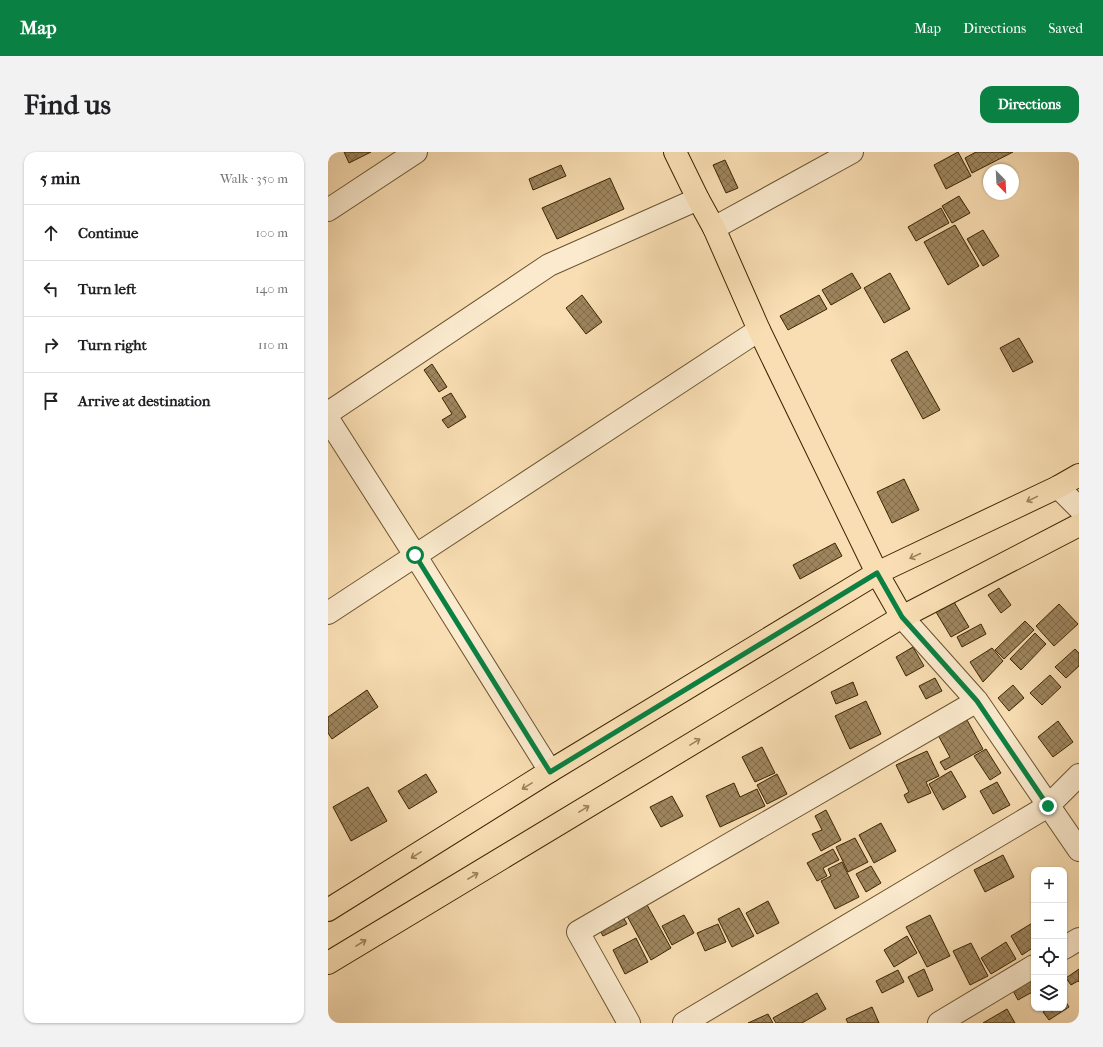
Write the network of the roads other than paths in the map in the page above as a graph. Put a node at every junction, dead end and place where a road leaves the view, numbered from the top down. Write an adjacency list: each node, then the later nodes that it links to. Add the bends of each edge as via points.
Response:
1 (416, 152): 5 (street)
2 (675, 152): 4 (main road)
3 (852, 152): 6 (street)
4 (698, 199): 6 (main road); 8 (street, via 549,265)
5 (328, 210)
6 (714, 228): 7 (main road)
7 (759, 330): 14 (street); 15 (main road)
8 (328, 413)
9 (328, 419): 14 (street)
10 (1079, 475): 11 (main road)
11 (1058, 487): 12 (street); 15 (main road, one-way to 15)
12 (1079, 508)
13 (1079, 525): 17 (main road)
14 (415, 555): 16 (street); 19 (street)
15 (877, 573): 17 (main road); 19 (main road)
16 (328, 613)
17 (902, 617): 18 (street); 26 (main road, one-way to 17)
18 (977, 701): 21 (street); 28 (street, via 578,932)
19 (550, 772): 23 (main road, one-way to 23)
20 (1079, 775): 21 (street)
21 (1048, 806): 22 (street); 29 (street)
22 (1079, 850)
23 (328, 910)
24 (1079, 938): 25 (street)
25 (1067, 946)
26 (328, 963)
27 (1031, 968): 30 (street)
28 (629, 1023)
29 (684, 1023)
30 (939, 1023)

